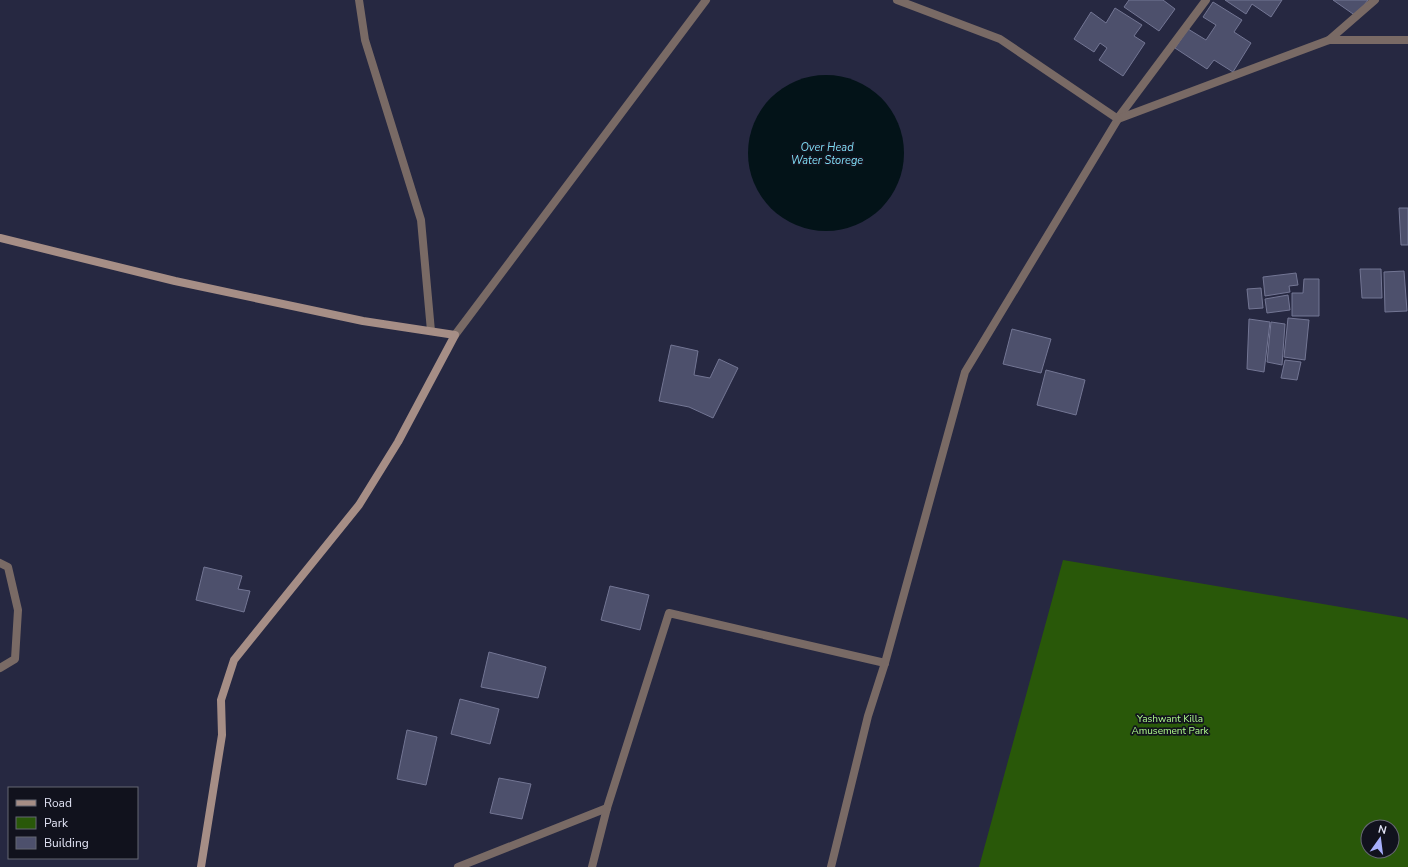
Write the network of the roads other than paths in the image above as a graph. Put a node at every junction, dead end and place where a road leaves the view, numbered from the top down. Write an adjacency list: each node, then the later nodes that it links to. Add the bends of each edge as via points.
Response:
1 (359, 0): 10 (street, via 365,40 421,220)
2 (706, 0): 11 (street)
3 (897, 0): 8 (street, via 1000,39)
4 (1206, 0): 8 (street)
5 (1376, 0): 6 (street)
6 (1329, 40): 7 (street); 8 (street)
7 (1408, 40)
8 (1118, 119): 13 (street, via 965,372)
9 (0, 238): 10 (main road, via 175,281 363,321)
10 (431, 331): 11 (main road)
11 (455, 335): 16 (main road, via 398,442 360,506 234,660 221,700 222,735)
12 (0, 563): 14 (street, via 8,567 18,610 15,659)
13 (885, 663): 15 (street, via 669,614); 19 (street, via 868,716)
14 (0, 668)
15 (607, 808): 17 (street); 18 (street)
16 (201, 867)
17 (458, 867)
18 (592, 867)
19 (831, 867)

